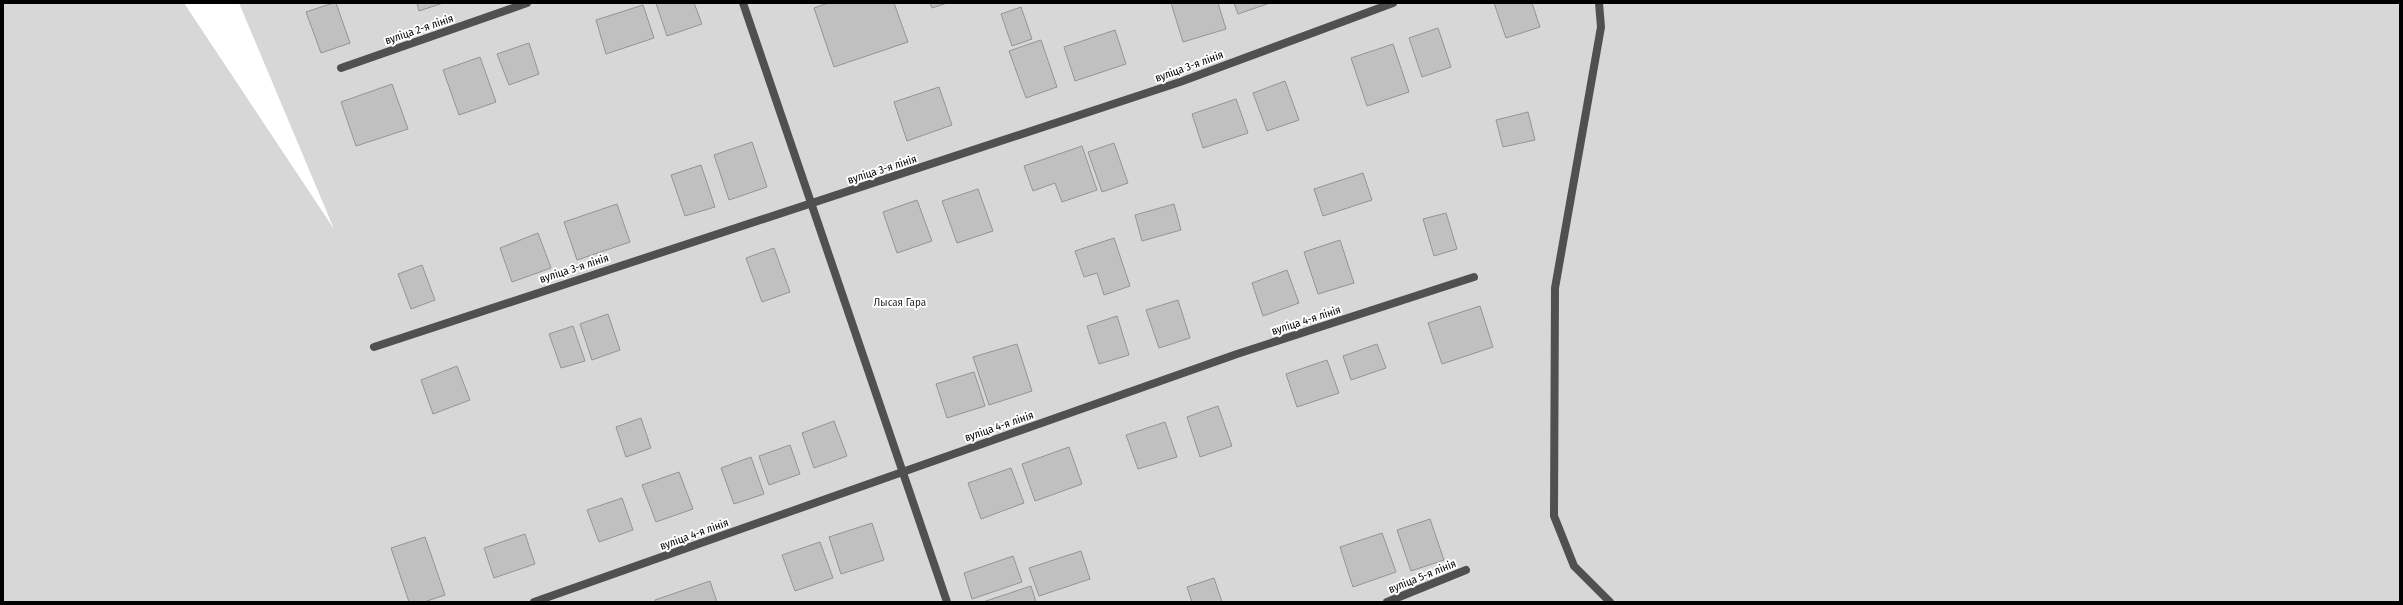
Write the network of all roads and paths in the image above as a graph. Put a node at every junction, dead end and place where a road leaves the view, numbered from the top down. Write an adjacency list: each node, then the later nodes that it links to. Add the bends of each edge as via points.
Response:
1 (527, 3): 5 (street, вуліца 2-я лінія)
2 (743, 3): 6 (street)
3 (1393, 3): 6 (street, вуліца 3-я лінія, via 1180,82)
4 (1599, 3): 14 (street, via 1601,27 1556,288 1554,516 1574,566)
5 (341, 68)
6 (811, 204): 8 (street, вуліца 3-я лінія); 9 (street)
7 (1474, 277): 9 (street, вуліца 4-я лінія, via 1237,354)
8 (374, 347)
9 (902, 472): 11 (street, вуліца 4-я лінія); 12 (street)
10 (1466, 570): 13 (street, вуліца 5-я лінія)
11 (534, 602)
12 (947, 602)
13 (1387, 602)
14 (1610, 602)

